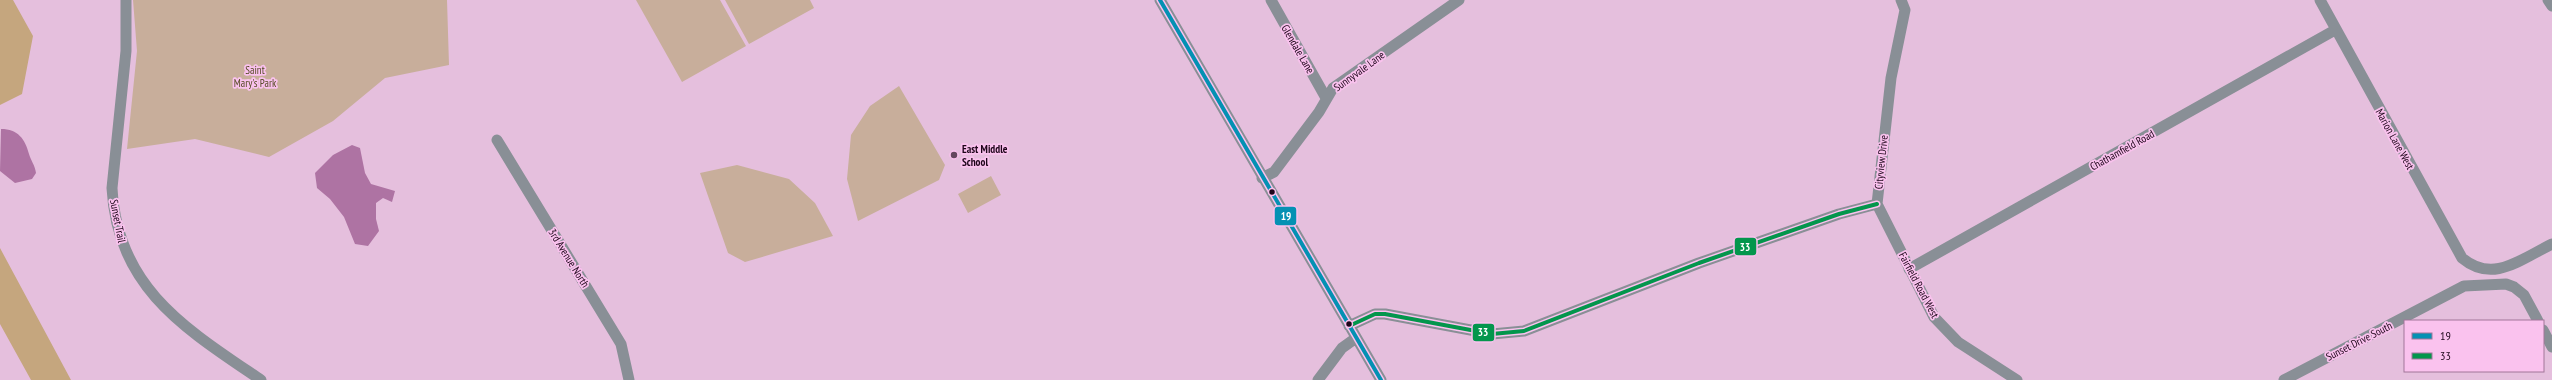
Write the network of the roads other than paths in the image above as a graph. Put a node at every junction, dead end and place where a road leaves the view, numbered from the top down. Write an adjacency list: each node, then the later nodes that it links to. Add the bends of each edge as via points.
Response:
1 (126, 0): 21 (street, Sunset Trail, via 126,51 112,188 113,208 123,247 146,285 165,307 222,354)
2 (1160, 0): 12 (street)
3 (1271, 0): 10 (street, Glendale Lane)
4 (1458, 0): 10 (street, Sunnyvale Lane, via 1344,80)
5 (1901, 0): 13 (street, Cityview Drive, via 1905,10 1891,78)
6 (2320, 0): 9 (street, Marion Lane West)
7 (2548, 0): 8 (street)
8 (2552, 6)
9 (2335, 30): 14 (street, Marion Lane West, via 2462,258 2480,270 2501,270); 15 (street, Chathamfield Road)
10 (1326, 98): 12 (street, Sunnyvale Lane, via 1319,112 1274,172)
11 (497, 140): 22 (street, 3rd Avenue North, via 621,344)
12 (1262, 178): 17 (street)
13 (1877, 204): 15 (street, Fairfield Road West); 17 (street, Cityview Drive, via 1838,214 1699,263 1524,330 1492,334 1385,314 1374,314)
14 (2552, 244)
15 (1909, 269): 25 (street, Fairfield Road West, via 1925,303 1944,329 1958,342)
16 (2537, 320): 26 (street, Sunset Drive South, via 2524,295 2506,284 2464,286)
17 (1349, 326): 19 (street)
18 (2544, 332): 20 (street)
19 (1356, 338): 23 (street, via 1342,348); 24 (street)
20 (2552, 347)
21 (261, 380)
22 (629, 380)
23 (1318, 380)
24 (1381, 380)
25 (2017, 380)
26 (2284, 380)

